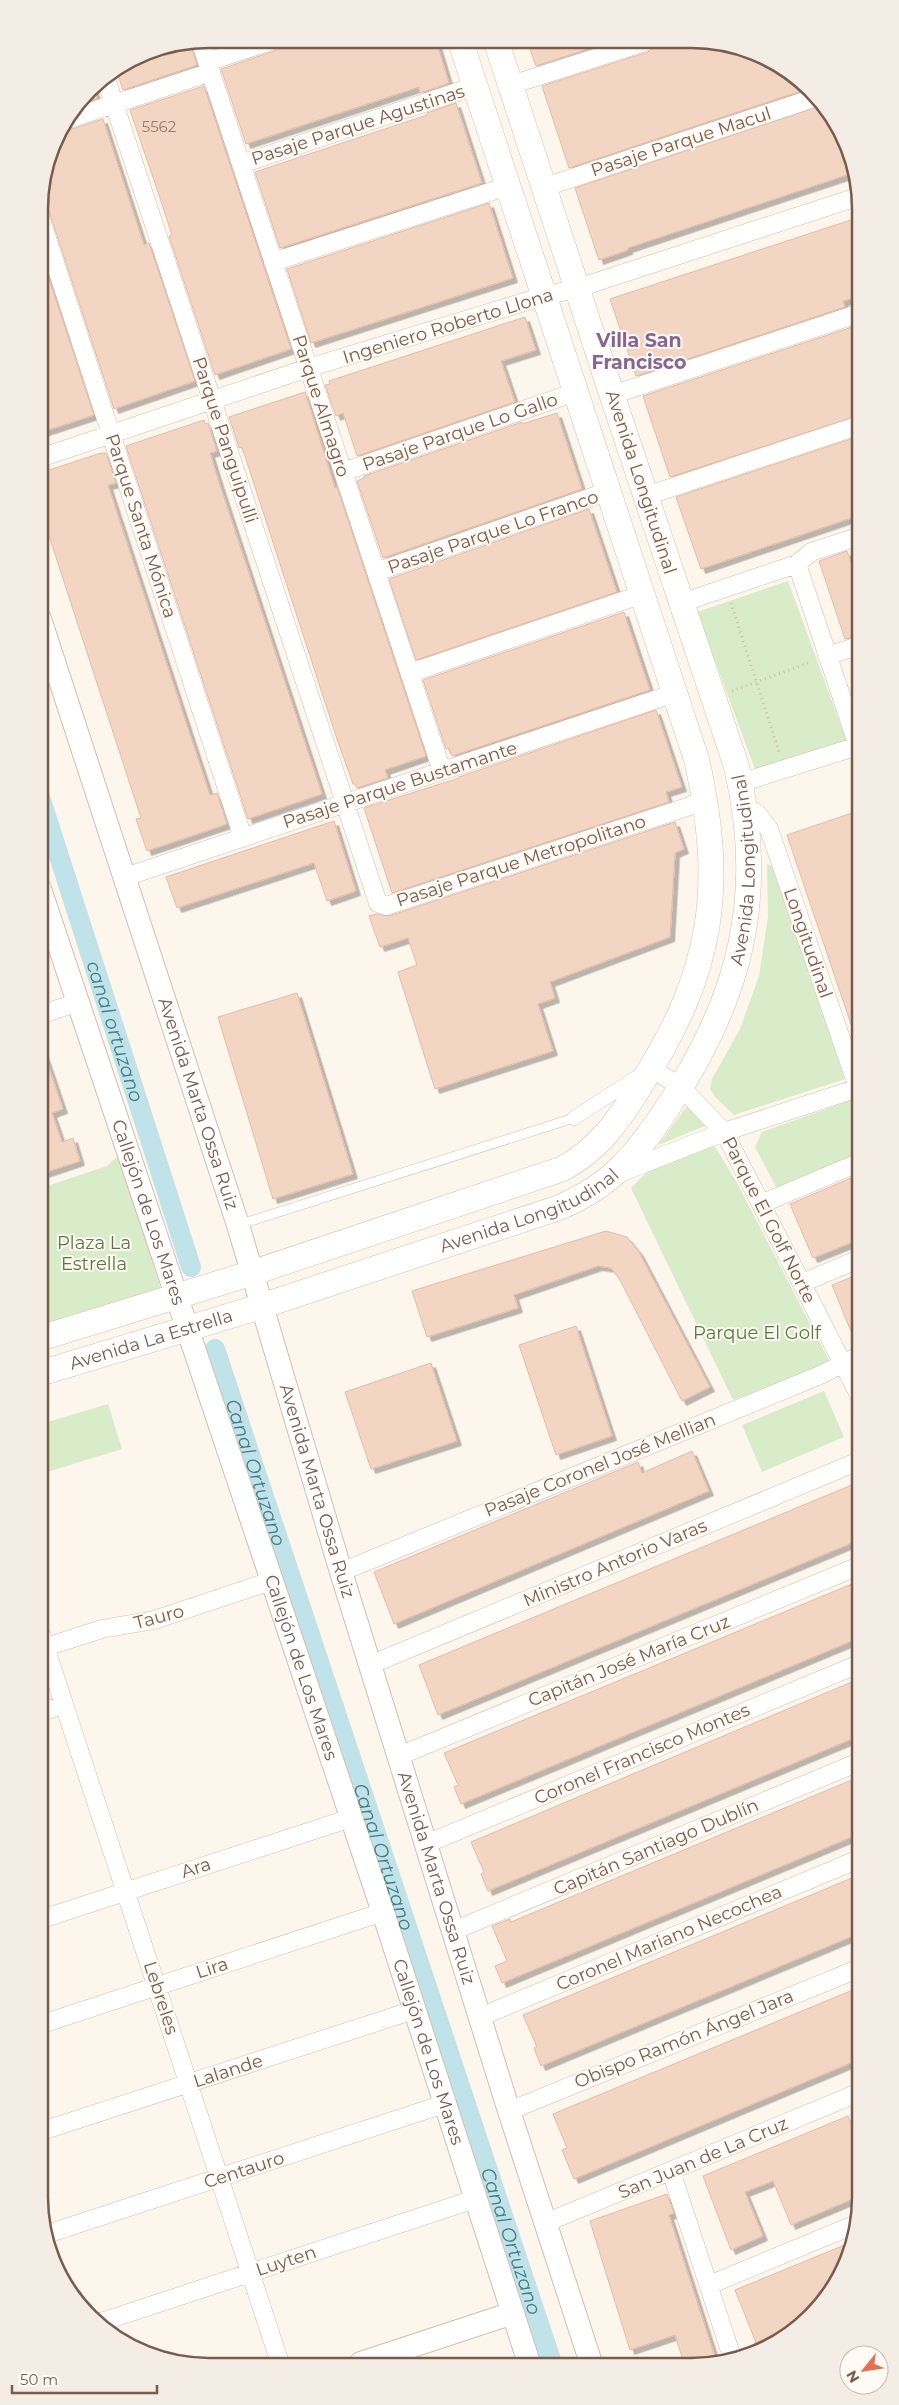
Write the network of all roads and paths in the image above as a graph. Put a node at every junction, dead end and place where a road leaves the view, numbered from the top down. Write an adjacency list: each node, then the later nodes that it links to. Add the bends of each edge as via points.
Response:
1 (203, 48): 6 (street, Parque Almagro)
2 (255, 48): 6 (street)
3 (463, 48): 9 (main road, Avenida Longitudinal)
4 (498, 48): 8 (main road, Avenida Longitudinal)
5 (626, 48): 8 (street)
6 (209, 67): 11 (street); 13 (street, Parque Almagro)
7 (107, 84): 11 (street, Parque Panguipulli)
8 (511, 85): 15 (main road, Avenida Longitudinal)
9 (475, 86): 13 (street, Pasaje Parque Agustinas); 14 (main road, Avenida Longitudinal)
10 (808, 100): 15 (street, Pasaje Parque Macul)
11 (114, 104): 12 (street); 25 (street, Parque Panguipulli)
12 (77, 116)
13 (241, 164): 18 (street, Parque Almagro)
14 (508, 186): 18 (street); 20 (main road, Avenida Longitudinal)
15 (545, 187): 19 (main road, Avenida Longitudinal)
16 (851, 199): 19 (street, Ingeniero Roberto Llona)
17 (48, 242): 27 (street, Parque Santa Mónica)
18 (273, 262): 22 (street, Parque Almagro)
19 (578, 288): 20 (street, Ingeniero Roberto Llona); 24 (main road, Avenida Longitudinal)
20 (544, 296): 22 (street, Ingeniero Roberto Llona); 23 (main road, Avenida Longitudinal)
21 (852, 316): 24 (street)
22 (308, 368): 25 (street, Ingeniero Roberto Llona); 29 (street, Parque Almagro)
23 (576, 392): 29 (street, Pasaje Parque Lo Gallo); 30 (main road, Avenida Longitudinal)
24 (612, 395): 31 (main road, Avenida Longitudinal)
25 (211, 400): 27 (street, Ingeniero Roberto Llona); 51 (street, Parque Panguipulli)
26 (852, 428): 31 (street)
27 (111, 434): 28 (street, Ingeniero Roberto Llona); 53 (street, Parque Santa Mónica)
28 (48, 455)
29 (343, 472): 34 (street, Parque Almagro)
30 (609, 491): 34 (street, Pasaje Parque Lo Franco); 36 (main road, Avenida Longitudinal)
31 (646, 496): 37 (main road, Avenida Longitudinal)
32 (852, 539): 33 (street, via 811,552)
33 (797, 564): 35 (street); 40 (street)
34 (376, 572): 41 (street, Parque Almagro)
35 (726, 588): 37 (street); 42 (path)
36 (643, 594): 41 (street); 43 (main road, Avenida Longitudinal)
37 (681, 604): 44 (main road, Avenida Longitudinal)
38 (48, 643): 54 (street, Avenida Marta Ossa Ruiz)
39 (852, 648): 40 (street)
40 (827, 656): 42 (path); 45 (street)
41 (410, 673): 48 (street, Parque Almagro)
42 (758, 682): 44 (path); 47 (path)
43 (675, 693): 48 (street, Pasaje Parque Bustamante); 50 (main road, Avenida Longitudinal, via 697,760)
44 (713, 697): 49 (main road, Avenida Longitudinal)
45 (852, 728)
46 (852, 748): 47 (street)
47 (785, 769): 49 (street)
48 (442, 771): 51 (street, Pasaje Parque Bustamante)
49 (740, 783): 52 (main road, Avenida Longitudinal)
50 (705, 797): 51 (street, Pasaje Parque Metropolitano, via 690,806 383,906 376,900); 58 (main road, Avenida Longitudinal, via 712,872 707,931 691,992)
51 (345, 804): 53 (street, Pasaje Parque Bustamante)
52 (746, 808): 59 (street, Longitudinal, via 757,813 769,829); 60 (main road, Avenida Longitudinal, via 749,876 742,940 724,1004 697,1062)
53 (244, 838): 54 (street, Pasaje Parque Bustamante)
54 (125, 877): 67 (street, Avenida Marta Ossa Ruiz)
55 (48, 913): 56 (street, Callejón de Los Mares)
56 (78, 1002): 57 (street); 71 (street, Callejón de Los Mares)
57 (48, 1012)
58 (652, 1068): 60 (street, Parque El Golf Norte); 62 (street); 69 (main road, Avenida Longitudinal, via 609,1132 583,1156 562,1169)
59 (852, 1069)
60 (681, 1087): 63 (street, Parque El Golf Norte); 65 (main road, Avenida Longitudinal, via 647,1137)
61 (852, 1090): 63 (street)
62 (574, 1118): 67 (lane)
63 (724, 1132): 65 (street); 66 (street, Parque El Golf Norte)
64 (852, 1166): 66 (street)
65 (615, 1175): 72 (main road, Avenida Longitudinal, via 587,1195 558,1208)
66 (761, 1204): 70 (street, Parque El Golf Norte)
67 (238, 1225): 69 (street, Avenida Marta Ossa Ruiz)
68 (851, 1262): 70 (street)
69 (252, 1273): 71 (main road, Avenida La Estrella); 72 (street, Avenida Marta Ossa Ruiz)
70 (802, 1283): 76 (street, Parque El Golf Norte)
71 (178, 1297): 73 (street, Callejón de Los Mares); 74 (main road, Avenida La Estrella)
72 (262, 1306): 73 (main road, Avenida La Estrella); 81 (street, Avenida Marta Ossa Ruiz)
73 (188, 1329): 77 (main road, Avenida La Estrella); 82 (street, Callejón de Los Mares)
74 (48, 1336)
75 (851, 1359): 76 (street, Pasaje Coronel José Mellian)
76 (842, 1363): 78 (street, Parque El Golf Norte); 81 (street, Pasaje Coronel José Mellian, via 818,1376)
77 (48, 1372)
78 (851, 1380)
79 (851, 1464): 85 (street, Ministro Antorio Varas)
80 (851, 1569): 89 (street, Capitán José María Cruz)
81 (341, 1572): 85 (street, Avenida Marta Ossa Ruiz)
82 (271, 1581): 83 (street, Tauro, via 154,1620); 91 (street, Callejón de Los Mares)
83 (48, 1639)
84 (48, 1655): 87 (street, Lebreles)
85 (370, 1665): 89 (street, Avenida Marta Ossa Ruiz)
86 (851, 1667): 92 (street, Coronel Francisco Montes)
87 (64, 1705): 88 (street); 94 (street, Lebreles)
88 (48, 1710)
89 (398, 1756): 92 (street, Avenida Marta Ossa Ruiz)
90 (851, 1765): 97 (street, Capitán Santiago Dublín)
91 (351, 1818): 94 (street, Ara); 95 (street, Callejón de Los Mares)
92 (426, 1844): 97 (street, Avenida Marta Ossa Ruiz)
93 (851, 1862): 101 (street, Coronel Mariano Necochea)
94 (127, 1891): 96 (street, Ara); 99 (street, Lebreles)
95 (383, 1912): 99 (street, Lira); 100 (street, Callejón de Los Mares)
96 (48, 1917)
97 (453, 1931): 101 (street, Avenida Marta Ossa Ruiz)
98 (851, 1972): 106 (street, Obispo Ramón Ángel Jara)
99 (158, 1986): 102 (street, Lira); 103 (street, Lebreles)
100 (414, 2010): 103 (street, Lalande); 105 (street, Callejón de Los Mares)
101 (480, 2017): 106 (street, Avenida Marta Ossa Ruiz)
102 (48, 2022)
103 (189, 2083): 107 (street, Lalande); 109 (street, Lebreles)
104 (851, 2096): 108 (street, San Juan de La Cruz)
105 (444, 2104): 109 (street, Centauro); 110 (street, Callejón de Los Mares)
106 (509, 2111): 111 (street, Avenida Marta Ossa Ruiz)
107 (48, 2129)
108 (671, 2171): 111 (street, San Juan de La Cruz); 115 (street)
109 (220, 2178): 113 (street, Centauro); 114 (street, Lebreles)
110 (475, 2198): 114 (street, Luyten); 116 (street, Callejón de Los Mares)
111 (545, 2223): 122 (street, Avenida Marta Ossa Ruiz)
112 (848, 2227): 115 (street)
113 (52, 2232)
114 (250, 2273): 117 (street, Luyten); 119 (street, Lebreles)
115 (709, 2285): 118 (street)
116 (513, 2313): 120 (street); 121 (street, Callejón de Los Mares)
117 (106, 2320)
118 (731, 2352)
119 (278, 2358)
120 (376, 2358)
121 (527, 2358)
122 (589, 2358)

